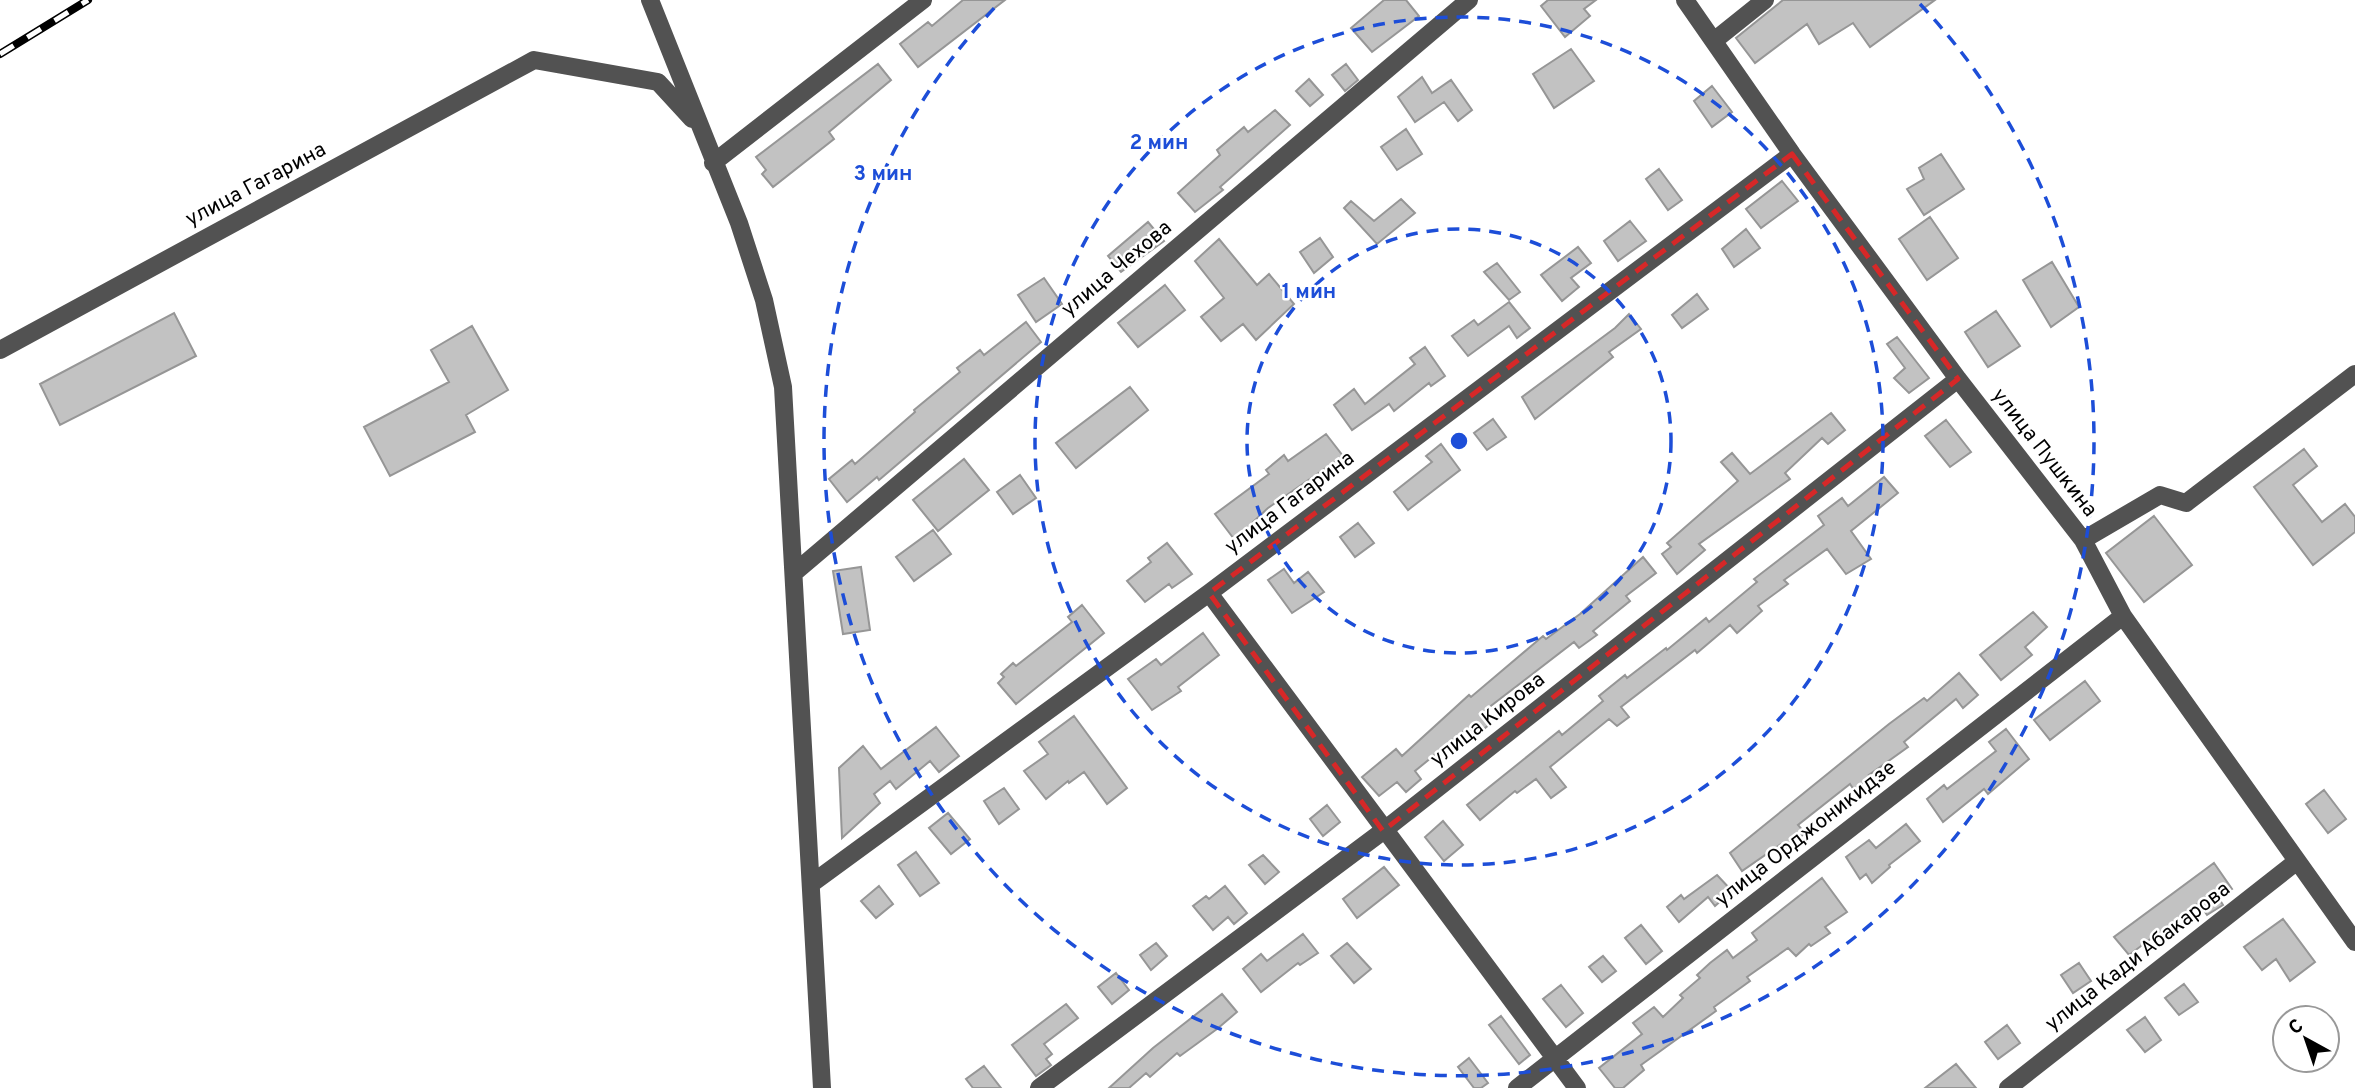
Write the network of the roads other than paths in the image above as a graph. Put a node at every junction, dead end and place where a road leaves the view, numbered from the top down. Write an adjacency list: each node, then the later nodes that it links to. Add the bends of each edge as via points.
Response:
1 (650, 0): 7 (street)
2 (923, 0): 9 (street)
3 (1469, 0): 14 (street, улица Чехова)
4 (1685, 0): 6 (street, улица Пушкина)
5 (1765, 0): 6 (street)
6 (1715, 40): 8 (street, улица Пушкина)
7 (701, 129): 9 (street); 10 (street, улица Гагарина, via 658,82 534,60)
8 (1792, 154): 12 (street, улица Пушкина); 15 (street, улица Гагарина)
9 (713, 163): 14 (street, via 764,300 783,387)
10 (0, 350)
11 (2355, 374): 13 (street, via 2186,503 2160,495)
12 (1958, 379): 13 (street, улица Пушкина); 17 (street, улица Кирова)
13 (2082, 540): 16 (street, улица Пушкина)
14 (794, 573): 19 (street)
15 (1209, 593): 17 (street); 19 (street, улица Гагарина)
16 (2123, 616): 18 (street, улица Пушкина); 21 (street, улица Орджоникидзе)
17 (1384, 831): 21 (street); 23 (street, улица Кирова)
18 (2297, 862): 20 (street, улица Пушкина); 26 (street, улица Кади Абакарова)
19 (811, 884): 22 (street)
20 (2355, 942)
21 (1555, 1059): 24 (street, улица Орджоникидзе); 25 (street)
22 (822, 1088)
23 (1039, 1088)
24 (1517, 1088)
25 (1577, 1088)
26 (2008, 1088)

